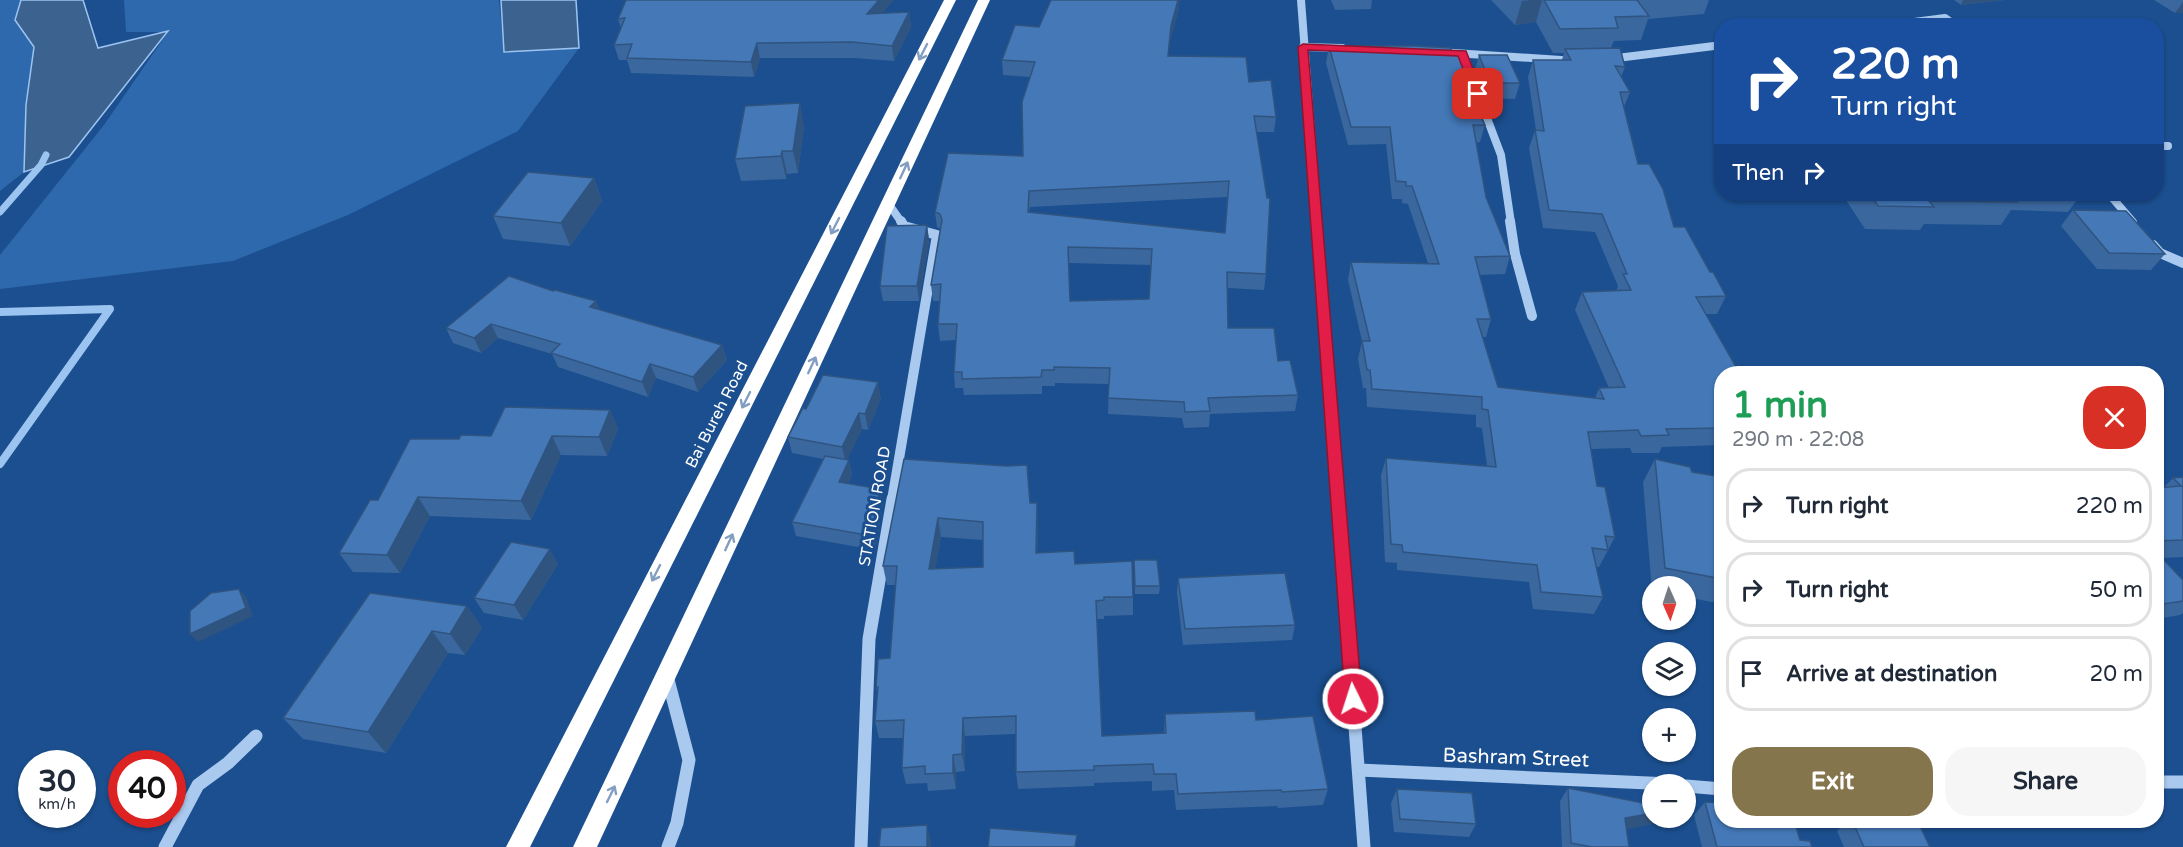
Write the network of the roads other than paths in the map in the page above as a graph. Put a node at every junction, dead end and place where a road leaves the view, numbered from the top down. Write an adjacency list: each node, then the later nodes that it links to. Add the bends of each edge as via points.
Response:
1 (950, 0): 28 (highway, Bai Bureh Road, one-way to 28)
2 (984, 0): 14 (highway, one-way to 2)
3 (1301, 0): 5 (street)
4 (1714, 46): 9 (street)
5 (1303, 47): 6 (street); 21 (street)
6 (1349, 49)
7 (1428, 52): 8 (street)
8 (1462, 53): 10 (street); 18 (street, via 1501,155 1515,254)
9 (1600, 59)
10 (1568, 60)
11 (2164, 146): 12 (street)
12 (2169, 146)
13 (2115, 201): 15 (street)
14 (888, 203): 19 (highway, one-way to 14); 31 (street, STATION ROAD, via 904,226 937,235 869,639)
15 (2138, 227)
16 (2146, 236): 17 (street, via 2160,253)
17 (2183, 263)
18 (1532, 316)
19 (667, 675): 29 (highway, one-way to 19); 30 (street, via 689,759 677,823)
20 (256, 736): 27 (street, via 198,785)
21 (1359, 770): 24 (street, Bashram Street); 32 (street)
22 (2164, 782): 23 (street)
23 (2183, 782)
24 (1642, 783)
25 (1696, 787): 26 (street)
26 (1714, 788)
27 (165, 847)
28 (518, 847)
29 (585, 847)
30 (668, 847)
31 (861, 847)
32 (1364, 847)

